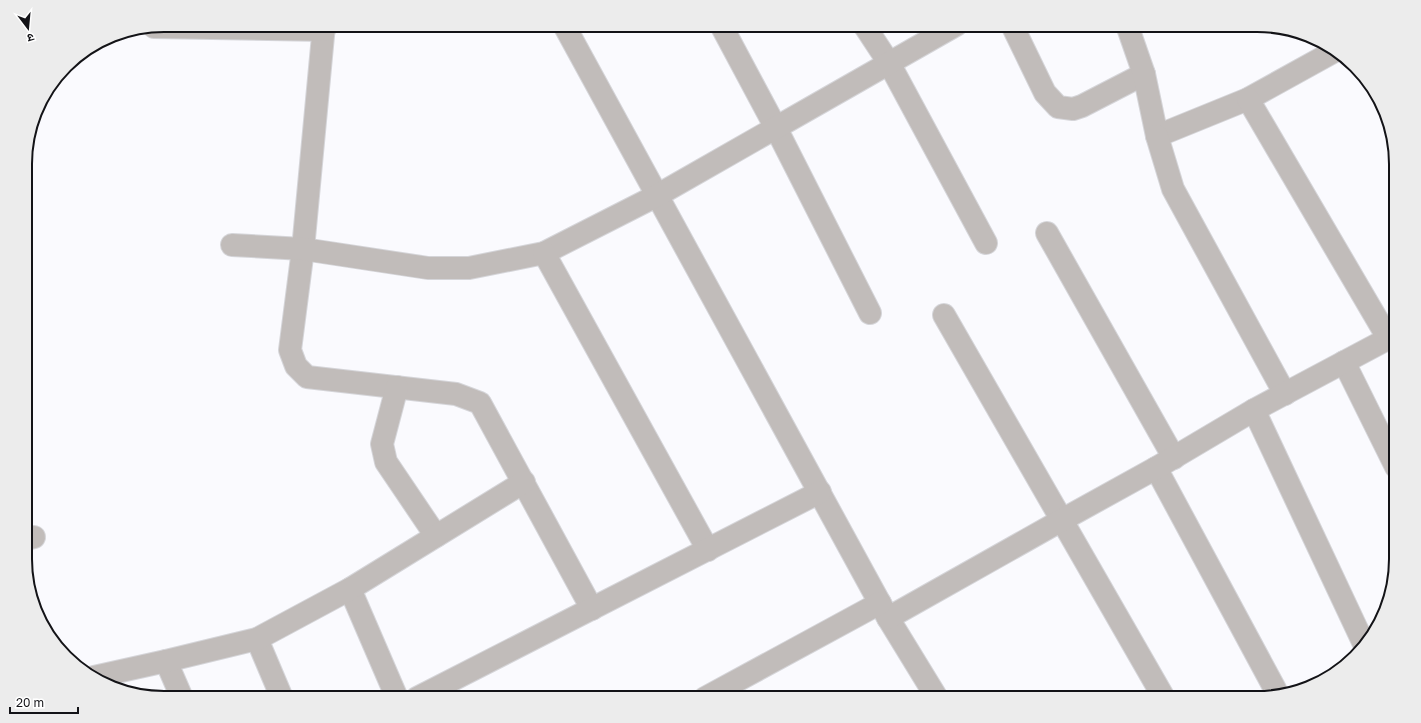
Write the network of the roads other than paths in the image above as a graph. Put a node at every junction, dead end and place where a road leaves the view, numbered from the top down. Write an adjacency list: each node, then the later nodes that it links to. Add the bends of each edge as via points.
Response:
1 (324, 32): 18 (street)
2 (568, 32): 14 (street)
3 (725, 32): 12 (street)
4 (869, 32): 9 (street)
5 (944, 32): 9 (street)
6 (1015, 32): 10 (street, via 1045,93 1058,108 1073,109 1082,106)
7 (1129, 32): 10 (street)
8 (1330, 54): 11 (street)
9 (889, 63): 12 (street); 16 (street)
10 (1144, 74): 13 (street)
11 (1248, 99): 13 (street); 22 (street)
12 (776, 128): 14 (street); 20 (street)
13 (1157, 136): 26 (street, via 1173,188)
14 (658, 195): 19 (street); 31 (street)
15 (1047, 233): 29 (street)
16 (986, 243)
17 (232, 245): 18 (street)
18 (303, 249): 19 (street, via 428,268 469,268); 25 (street, via 290,350 296,366 307,377)
19 (544, 254): 34 (street)
20 (870, 313)
21 (944, 315): 32 (street)
22 (1389, 332)
23 (1389, 339): 24 (street)
24 (1344, 362): 26 (street); 28 (street)
25 (397, 387): 30 (street, via 456,394 480,403); 33 (street, via 382,444 386,462)
26 (1285, 394): 27 (street)
27 (1254, 410): 29 (street); 39 (street)
28 (1389, 453)
29 (1165, 463): 32 (street); 42 (street)
30 (524, 482): 33 (street); 36 (street)
31 (820, 492): 34 (street); 37 (street)
32 (1062, 520): 37 (street); 49 (street)
33 (436, 536): 35 (street)
34 (708, 550): 36 (street)
35 (350, 589): 38 (street); 45 (street)
36 (592, 608): 46 (street)
37 (884, 610): 47 (street); 48 (street)
38 (257, 639): 40 (street); 44 (street)
39 (1362, 639)
40 (166, 661): 41 (street); 43 (street)
41 (102, 675)
42 (1275, 689)
43 (179, 691)
44 (279, 691)
45 (395, 691)
46 (431, 691)
47 (719, 691)
48 (933, 691)
49 (1160, 691)

